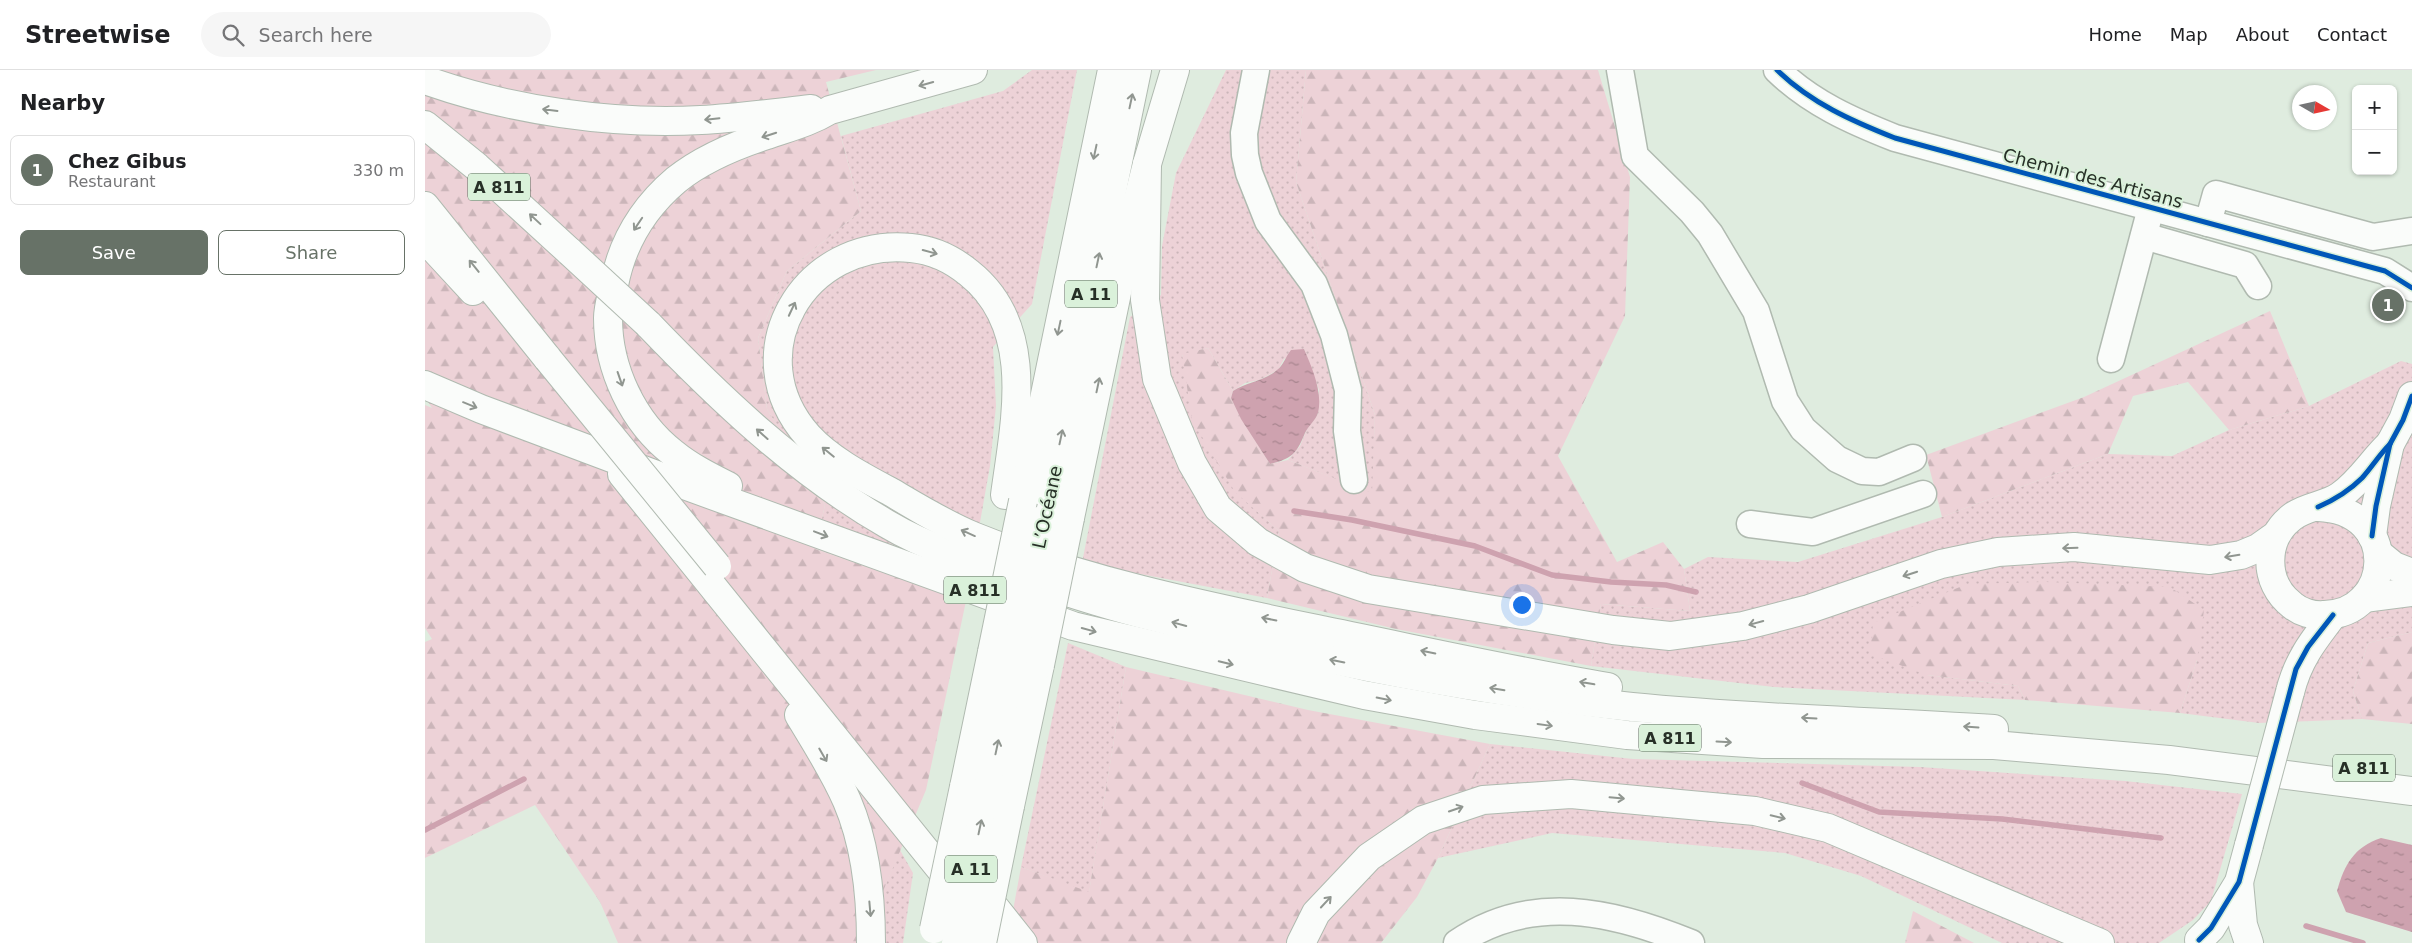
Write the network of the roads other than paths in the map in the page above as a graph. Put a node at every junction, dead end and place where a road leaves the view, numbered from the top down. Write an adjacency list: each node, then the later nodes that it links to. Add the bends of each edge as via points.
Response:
1 (973, 70): 9 (main road, one-way to 9)
2 (1112, 70): 31 (main road, L’Océane / A 11, one-way to 31)
3 (1137, 70): 35 (main road, L’Océane / A 11, one-way to 3)
4 (1175, 70): 11 (main road)
5 (1256, 70): 29 (street, via 1244,133 1249,173 1268,221 1314,284 1334,335 1349,390 1347,431)
6 (1620, 70): 28 (street, via 1635,156 1710,234 1756,311 1785,401 1803,429 1837,459)
7 (1777, 70): 13 (street, Chemin des Artisans, via 1793,86 1843,117 1895,138)
8 (425, 80): 9 (main road, one-way to 8, via 812,108 701,120 619,119 536,108 474,95)
9 (830, 110): 34 (main road, one-way to 34, via 811,122 724,152 676,180 655,200 625,245 617,268 608,317 621,384 633,407 657,438 673,454 761,502)
10 (425, 125): 48 (main road, A 811, one-way to 10, bridge, via 1632,707 1549,697 1304,655 1112,606 967,560 920,541 887,524 819,480 721,397 570,252 477,167)
11 (1147, 164): 35 (main road, one-way to 11); 37 (main road, one-way to 11, via 2241,555 2210,560 2074,547 1998,552 1941,564 1809,608 1743,626 1670,636 1613,630 1369,589 1305,568 1258,542 1218,508 1191,463 1157,379 1145,300)
12 (425, 206): 23 (main road, one-way to 12)
13 (2151, 208): 14 (street, Chemin des Artisans); 16 (street)
14 (2208, 224): 15 (street, via 2216,194 2373,237); 19 (street, Chemin des Artisans)
15 (2411, 231)
16 (2144, 236): 20 (street, via 2245,265); 22 (street)
17 (425, 239): 23 (main road)
18 (2412, 267): 19 (street, Chemin des Artisans)
19 (2385, 271): 21 (street, Chemin des Artisans)
20 (2258, 286)
21 (2412, 288)
22 (2111, 359)
23 (542, 364): 39 (main road, bridge)
24 (425, 385): 34 (main road, A 811, one-way to 34, via 481,409)
25 (2412, 396): 26 (main road)
26 (2390, 444): 32 (main road, via 2361,479 2340,496); 38 (main road, via 2376,506)
27 (1913, 458): 28 (street, via 1879,472)
28 (1861, 471): 33 (street)
29 (1354, 480)
30 (1923, 494): 33 (street)
31 (1014, 498): 45 (main road, L’Océane / A 11, bridge, via 1011,559); 48 (main road, one-way to 31, via 1753,705 1686,699 1536,674 1174,599 1083,574 974,536 934,518 843,464 809,437 790,411 781,382 778,352 791,308 821,271 855,254 879,248 919,249 940,254 979,280 995,300 1011,340 1017,391)
32 (2318, 506): 37 (main road, via 2293,516); 38 (main road, via 2350,512 2363,522)
33 (1861, 515): 36 (street, via 1813,532)
34 (775, 516): 50 (main road, A 811, one-way to 50, via 1073,626 1257,671 1431,708 1568,728 1677,739 1763,744 1994,746 2169,760)
35 (1057, 518): 45 (main road, L’Océane / A 11, bridge)
36 (1750, 524)
37 (2275, 536): 43 (main road, via 2270,551 2273,581)
38 (2375, 544): 40 (main road, via 2394,566); 42 (main road, via 2378,569)
39 (708, 567): 46 (main road); 60 (main road)
40 (2412, 573)
41 (2412, 592): 42 (main road)
42 (2364, 598): 44 (main road, via 2350,609)
43 (2292, 605): 44 (main road, via 2305,612); 47 (main road, via 2296,622)
44 (2333, 615): 47 (main road, via 2308,647)
45 (1016, 657): 52 (main road, L’Océane / A 11)
46 (779, 667): 57 (main road, one-way to 57, via 777,681 848,802 868,885); 59 (main road)
47 (2293, 680): 54 (main road, bridge)
48 (1771, 716): 49 (main road, A 811, one-way to 48, via 2119,738)
49 (2412, 775)
50 (2353, 784): 51 (main road, A 811); 53 (main road, via 2369,795)
51 (2412, 791)
52 (987, 796): 55 (main road, L’Océane / A 11, bridge); 58 (main road, bridge)
53 (2412, 803)
54 (2239, 882): 56 (main road, via 2211,928); 66 (main road, via 2243,924)
55 (941, 938)
56 (2196, 942): 65 (main road, via 2213,938)
57 (871, 943)
58 (982, 943)
59 (1001, 943)
60 (1023, 943)
61 (1301, 943): 64 (main road, one-way to 64, via 1316,913 1369,857 1423,820 1483,800 1571,794 1755,811 1828,828)
62 (1457, 943): 63 (street, via 1491,923 1566,910 1603,914 1647,925)
63 (1691, 943)
64 (2100, 943)
65 (2235, 943)
66 (2249, 943)

